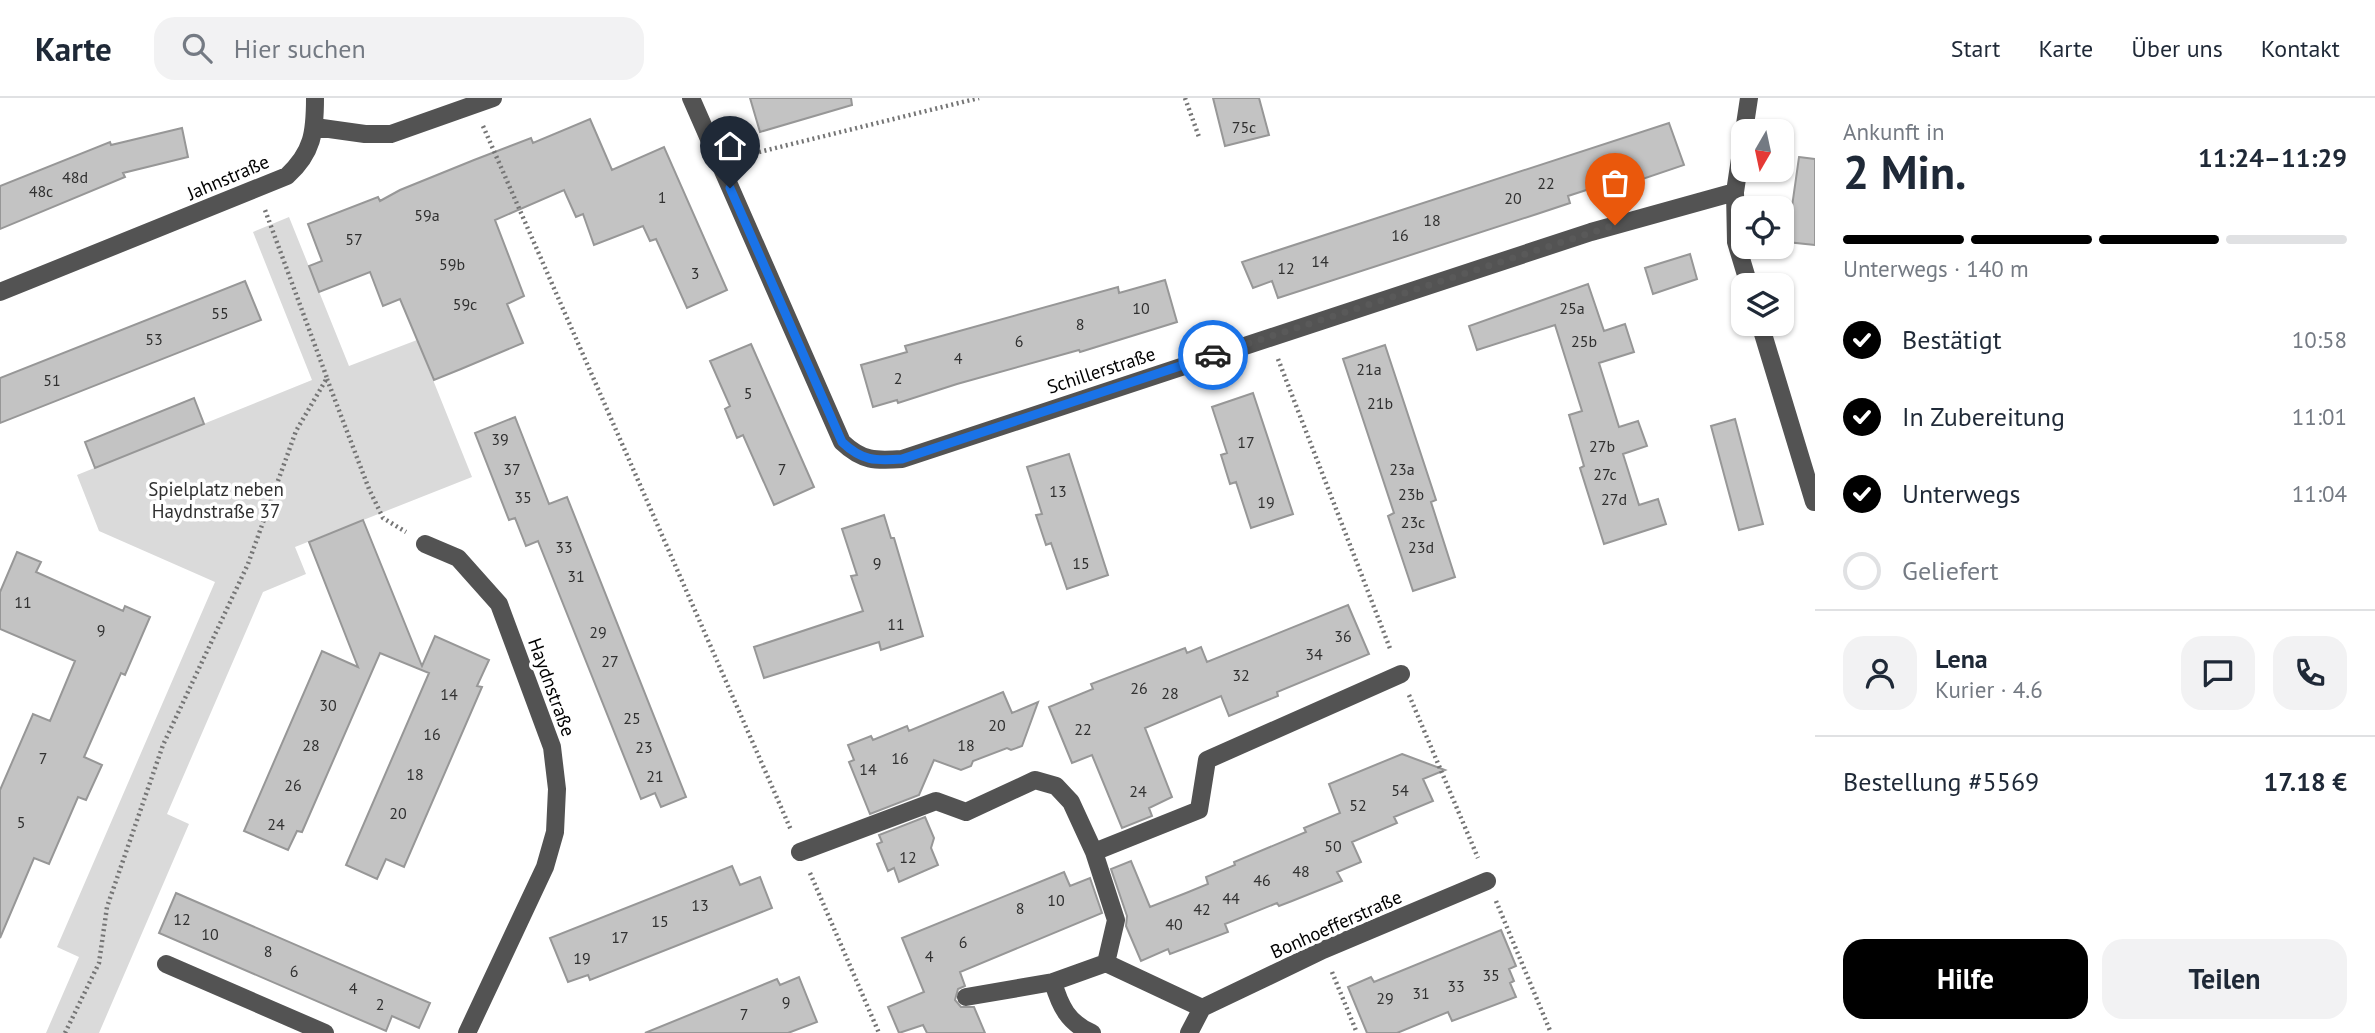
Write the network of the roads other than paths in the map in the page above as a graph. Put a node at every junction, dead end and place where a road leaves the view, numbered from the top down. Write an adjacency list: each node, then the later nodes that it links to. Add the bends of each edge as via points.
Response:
1 (315, 98): 6 (street, Jahnstraße)
2 (493, 98): 6 (street, via 391,134)
3 (691, 98): 8 (street, Schillerstraße, via 842,442 855,454 878,461 902,459 1565,240)
4 (1749, 98): 5 (street)
5 (1746, 119)
6 (315, 127): 10 (street, Jahnstraße, via 303,161 287,176)
7 (1737, 182): 8 (street)
8 (1735, 192): 9 (street, via 1736,242)
9 (1745, 273)
10 (0, 292)
11 (1764, 336): 12 (street)
12 (1814, 502)
13 (425, 544): 24 (street, Haydnstraße, via 458,558 499,604 552,747 557,789 555,832 545,867)
14 (1401, 674): 16 (street, via 1206,760 1199,810)
15 (800, 852): 16 (street, via 936,801 966,812 1035,780 1056,786 1071,802)
16 (1094, 852): 18 (street, via 1116,920)
17 (1488, 881): 22 (street, Bonhoefferstraße, via 1323,950)
18 (1106, 963): 20 (street); 22 (street)
19 (166, 964): 23 (street)
20 (1053, 982): 21 (street); 25 (street, via 1059,1003 1077,1027)
21 (966, 997)
22 (1202, 1008): 26 (street)
23 (325, 1033)
24 (467, 1033)
25 (1092, 1033)
26 (1189, 1033)

